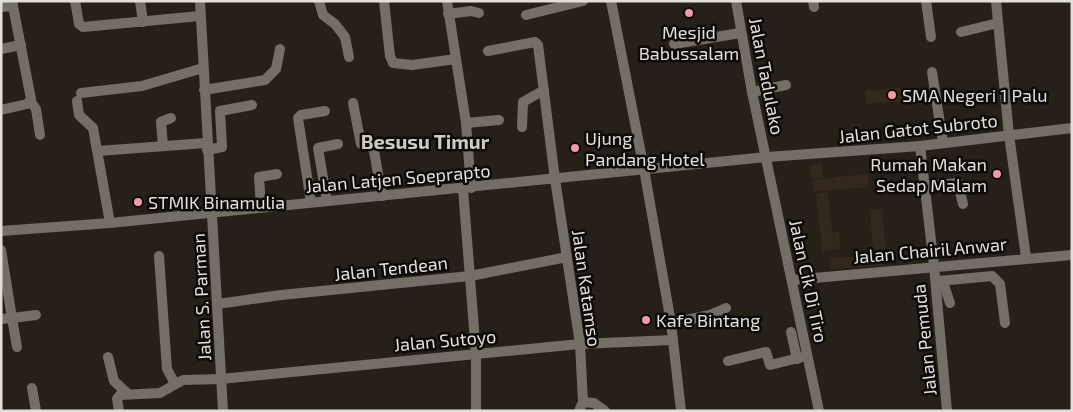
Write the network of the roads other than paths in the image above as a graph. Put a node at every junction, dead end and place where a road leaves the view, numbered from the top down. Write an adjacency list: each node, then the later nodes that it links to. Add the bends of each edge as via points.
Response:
1 (75, 1): 18 (street, via 81,26)
2 (140, 1): 18 (street)
3 (200, 1): 17 (street, Jalan S. Parman)
4 (319, 1): 28 (street, via 323,15 345,37)
5 (384, 1): 29 (street, via 390,56 394,63 412,65)
6 (447, 1): 15 (street)
7 (583, 1): 16 (street)
8 (611, 1): 57 (street)
9 (736, 1): 21 (street, Jalan Tadulako)
10 (926, 1): 22 (street)
11 (996, 1): 19 (street)
12 (12, 4): 13 (street); 24 (street)
13 (1, 7)
14 (478, 13): 15 (street)
15 (448, 14): 29 (street)
16 (526, 15)
17 (200, 16): 18 (street); 30 (street, Jalan S. Parman)
18 (143, 22)
19 (998, 23): 20 (street); 49 (street)
20 (961, 32)
21 (740, 33): 23 (street); 35 (street, Jalan Tadulako)
22 (932, 37)
23 (674, 44)
24 (21, 45): 25 (street); 36 (street)
25 (1, 49)
26 (280, 50): 33 (street, via 276,69 265,80)
27 (488, 50): 34 (street, Jalan Katamso, via 537,43)
28 (350, 57)
29 (456, 59): 45 (street)
30 (203, 68): 33 (street, Jalan S. Parman); 55 (street, via 142,86 79,97 79,114 93,128)
31 (932, 72): 50 (street)
32 (786, 85): 35 (street)
33 (204, 90): 42 (street, Jalan S. Parman)
34 (544, 90): 46 (street, via 523,102); 59 (street, Jalan Katamso)
35 (752, 92): 56 (street, Jalan Tadulako)
36 (30, 101): 39 (street); 48 (street, via 36,109)
37 (353, 103): 62 (street, via 361,144 374,151)
38 (252, 105): 40 (street)
39 (1, 110)
40 (220, 110): 42 (street); 54 (street, via 222,147)
41 (325, 111): 64 (street, via 298,118)
42 (205, 113): 54 (street, Jalan S. Parman)
43 (171, 118): 52 (street, via 161,122)
44 (498, 120): 45 (street)
45 (466, 123): 61 (street)
46 (522, 127)
47 (1072, 128): 49 (street, Jalan Gatot Subroto)
48 (40, 135)
49 (1009, 135): 50 (street, Jalan Gatot Subroto); 74 (street)
50 (943, 143): 53 (street, Jalan Gatot Subroto)
51 (338, 144): 63 (street, via 318,148)
52 (164, 146): 54 (street); 55 (street)
53 (920, 146): 56 (street, Jalan Gatot Subroto); 60 (street, Jalan Pemuda)
54 (207, 147): 67 (street, Jalan S. Parman)
55 (98, 151): 68 (street)
56 (767, 157): 57 (street, Jalan Latjen Soeprapto); 77 (street, Jalan Cik Di Tiro)
57 (644, 169): 59 (street, Jalan Latjen Soeprapto); 83 (street)
58 (276, 174): 66 (street, via 259,177)
59 (555, 179): 61 (street, Jalan Latjen Soeprapto); 73 (street, Jalan Katamso)
60 (926, 186): 65 (street, via 958,183); 75 (street, Jalan Pemuda)
61 (467, 189): 62 (street, Jalan Latjen Soeprapto); 76 (street)
62 (382, 196): 63 (street, Jalan Latjen Soeprapto)
63 (328, 201): 64 (street, Jalan Latjen Soeprapto)
64 (311, 202): 66 (street, Jalan Latjen Soeprapto)
65 (963, 204)
66 (261, 207): 67 (street, Jalan Latjen Soeprapto)
67 (213, 212): 68 (street, Jalan Latjen Soeprapto); 79 (street, Jalan S. Parman)
68 (110, 223): 69 (street, Jalan Latjen Soeprapto)
69 (1, 231)
70 (1, 250): 82 (street)
71 (1072, 255): 74 (street, Jalan Chairil Anwar)
72 (159, 256): 94 (street, via 167,369)
73 (566, 257): 76 (street, Jalan Tendean); 87 (street, Jalan Katamso)
74 (1026, 257): 75 (street, Jalan Chairil Anwar)
75 (935, 274): 77 (street, Jalan Chairil Anwar); 78 (street); 84 (street, via 992,276 1000,284); 105 (street, Jalan Pemuda)
76 (470, 276): 79 (street, Jalan Tendean); 89 (street)
77 (792, 280): 91 (street, Jalan Cik Di Tiro)
78 (950, 303)
79 (218, 304): 93 (street, Jalan S. Parman)
80 (726, 308): 83 (street, via 710,315)
81 (36, 315): 82 (street)
82 (6, 319): 88 (street)
83 (671, 323): 86 (street)
84 (1005, 323)
85 (791, 332): 91 (street)
86 (673, 340): 87 (street, Jalan Sutoyo); 103 (street)
87 (580, 344): 89 (street, Jalan Sutoyo); 97 (street, Jalan Katamso)
88 (18, 347)
89 (476, 354): 93 (street, Jalan Sutoyo); 101 (street)
90 (108, 357): 96 (street, via 114,382)
91 (802, 357): 92 (street, via 770,365 766,352); 104 (street, Jalan Cik Di Tiro)
92 (728, 360)
93 (221, 379): 94 (street, Jalan Sutoyo, via 188,380); 100 (street, Jalan S. Parman)
94 (175, 384): 96 (street, Jalan Sutoyo, via 160,393)
95 (32, 388): 98 (street)
96 (126, 393): 99 (street, via 118,397)
97 (581, 407): 102 (street, Jalan Katamso, via 594,403)
98 (36, 411)
99 (119, 411)
100 (223, 411)
101 (476, 411)
102 (606, 411)
103 (681, 411)
104 (819, 411)
105 (947, 411)

